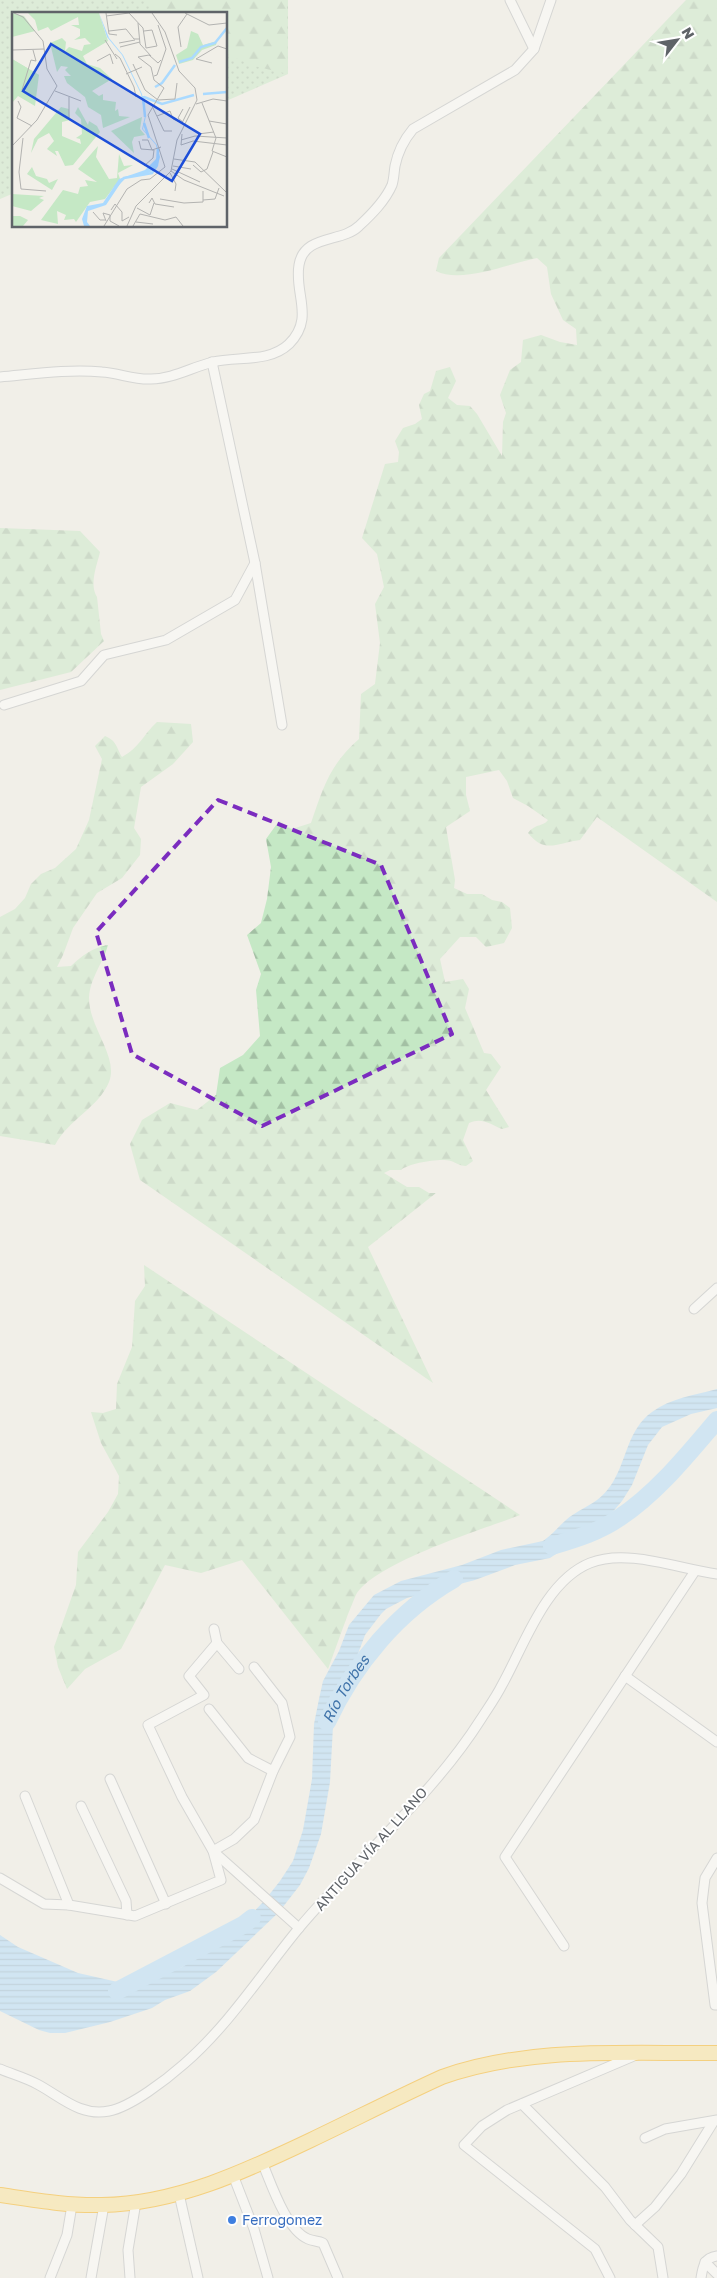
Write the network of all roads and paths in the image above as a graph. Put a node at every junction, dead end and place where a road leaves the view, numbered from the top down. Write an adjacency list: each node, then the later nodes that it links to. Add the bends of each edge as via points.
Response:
1 (510, 0): 3 (street)
2 (552, 0): 3 (street)
3 (534, 49): 4 (street, via 516,70 413,129 401,144 393,183 386,198 356,229 316,242 305,250 299,265 304,317 298,334 288,346 253,359)
4 (212, 362): 5 (street, via 152,379 75,371); 6 (street)
5 (0, 378)
6 (255, 563): 7 (street, via 235,600 166,640 104,655 81,681); 8 (street)
7 (4, 705)
8 (282, 725)
9 (717, 1288): 10 (street)
10 (694, 1309)
11 (695, 1571): 12 (street, ANTIGUA VÍA AL LLANO); 17 (street); 30 (street, ANTIGUA VÍA AL LLANO, via 654,1561 614,1558 592,1562 568,1577 549,1598 502,1686 469,1739)
12 (717, 1574)
13 (214, 1630): 14 (street)
14 (217, 1643): 16 (street); 24 (street, via 189,1676 204,1696 148,1725 182,1797)
15 (254, 1667): 20 (street, via 282,1703 290,1737)
16 (239, 1669)
17 (625, 1676): 19 (street); 31 (street, via 505,1857)
18 (210, 1709): 20 (street, via 248,1758)
19 (717, 1742)
20 (273, 1771): 24 (street, via 254,1820 234,1839)
21 (110, 1779): 27 (street)
22 (25, 1796): 28 (street)
23 (81, 1806): 29 (street, via 126,1901)
24 (213, 1852): 27 (street, via 221,1880); 30 (street)
25 (717, 1858): 32 (street, via 705,1878 702,1903)
26 (0, 1878): 28 (street, via 44,1904)
27 (166, 1904): 29 (street, via 135,1916)
28 (69, 1905): 29 (street)
29 (127, 1915)
30 (299, 1928): 35 (street, ANTIGUA VÍA AL LLANO, via 227,2019 185,2064 133,2100 110,2111 80,2110 36,2083)
31 (564, 1946)
32 (717, 2005)
33 (717, 2053): 34 (highway)
34 (639, 2054): 36 (street); 39 (highway, via 568,2054 469,2068 395,2098)
35 (0, 2069)
36 (522, 2104): 46 (street, via 604,2187); 56 (street, via 482,2126 464,2145 595,2249)
37 (715, 2121): 38 (street, via 665,2129); 46 (street, via 681,2174 655,2207)
38 (645, 2138)
39 (262, 2162): 40 (highway); 55 (street, via 279,2204 306,2238 323,2242)
40 (233, 2175): 41 (highway); 54 (street, via 254,2229)
41 (179, 2194): 43 (highway); 53 (street)
42 (0, 2195): 44 (highway)
43 (136, 2202): 45 (highway); 52 (street, via 128,2250)
44 (72, 2205): 45 (highway); 50 (street, via 67,2235)
45 (104, 2206): 51 (street)
46 (635, 2225): 57 (street, via 658,2247)
47 (717, 2256): 48 (street)
48 (705, 2262): 49 (street); 58 (street)
49 (717, 2274)
50 (50, 2278)
51 (91, 2278)
52 (130, 2278)
53 (198, 2278)
54 (268, 2278)
55 (338, 2278)
56 (610, 2278)
57 (663, 2278)
58 (701, 2278)

